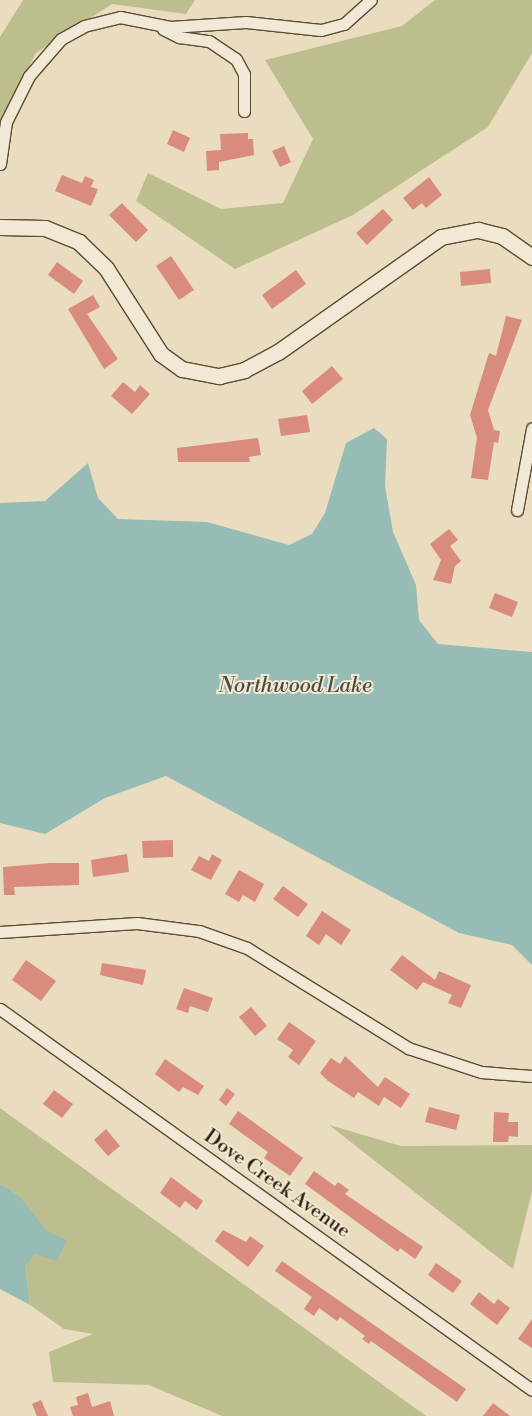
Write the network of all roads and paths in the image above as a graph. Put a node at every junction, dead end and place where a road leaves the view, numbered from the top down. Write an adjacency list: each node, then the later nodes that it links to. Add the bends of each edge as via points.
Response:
1 (371, 0): 2 (street, via 344,24 321,30 248,22)
2 (157, 25): 3 (street, via 179,37 209,41 236,59 244,74); 4 (street, via 107,17 62,39 16,98 6,122)
3 (244, 110)
4 (0, 164)
5 (0, 227): 6 (street, via 45,228 79,242 106,268 161,354 182,369 219,376 244,370 278,352 441,236 478,230 502,236)
6 (532, 257)
7 (532, 428): 8 (street)
8 (517, 510)
9 (0, 932): 11 (street, via 136,923 199,931 247,948 408,1048 481,1072)
10 (0, 1008): 12 (street, Dove Creek Avenue)
11 (532, 1076)
12 (532, 1390)

